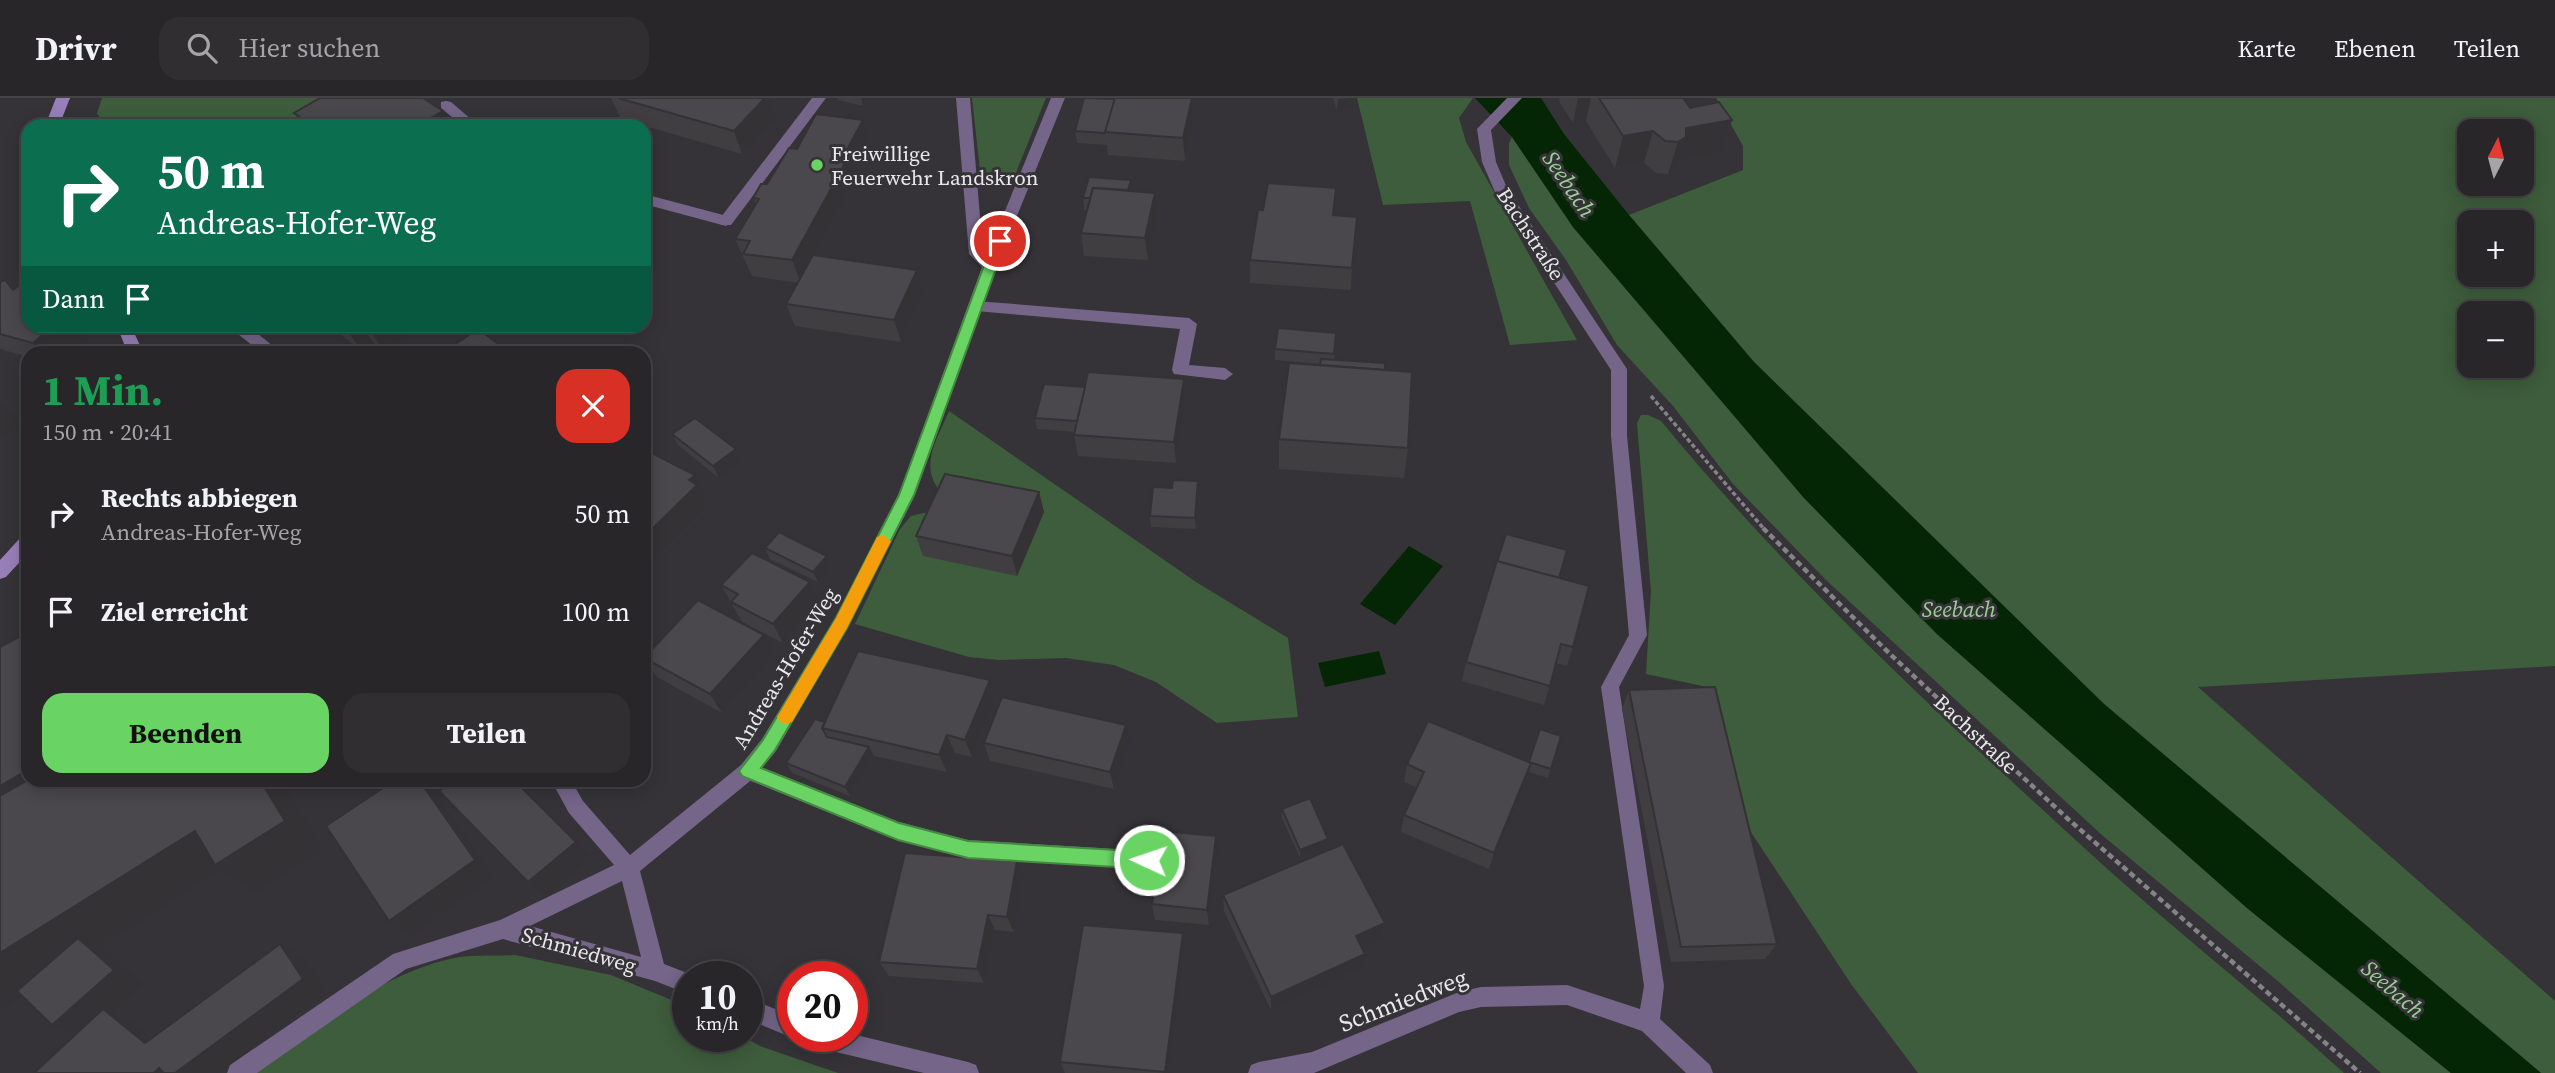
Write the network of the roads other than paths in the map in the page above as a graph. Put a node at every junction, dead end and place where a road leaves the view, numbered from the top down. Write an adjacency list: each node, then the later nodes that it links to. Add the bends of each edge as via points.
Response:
1 (63, 98): 7 (street)
2 (819, 98): 9 (street, via 726,221)
3 (963, 98): 10 (street, via 976,254)
4 (1058, 98): 10 (street, Andreas-Hofer-Weg)
5 (1515, 98): 24 (street, Bachstraße, via 1484,130 1489,162 1500,189 1619,369 1619,436 1638,635 1609,687 1654,986)
6 (446, 104): 8 (street)
7 (55, 119)
8 (464, 119)
9 (651, 202)
10 (990, 265): 11 (street, Andreas-Hofer-Weg)
11 (976, 306): 14 (street, via 1189,324 1180,370); 17 (street, Andreas-Hofer-Weg, via 906,495 841,623 769,745)
12 (247, 333): 13 (street)
13 (264, 346)
14 (1225, 374)
15 (21, 549): 16 (street)
16 (0, 572)
17 (748, 771): 19 (street, via 898,831 968,849); 20 (street, Andreas-Hofer-Weg)
18 (564, 787): 20 (street, Schmiedweg)
19 (1149, 860)
20 (629, 868): 21 (street, Andreas-Hofer-Weg); 22 (street, Schmiedweg)
21 (503, 929): 22 (street, Schmiedweg); 26 (street, Andreas-Hofer-Weg, via 400,961)
22 (655, 971): 23 (street, Schmiedweg)
23 (672, 978)
24 (1649, 1023): 28 (street, Schmiedweg, via 1567,995 1481,997 1312,1063); 29 (street)
25 (868, 1049): 27 (street)
26 (238, 1073)
27 (968, 1073)
28 (1259, 1073)
29 (1702, 1073)

